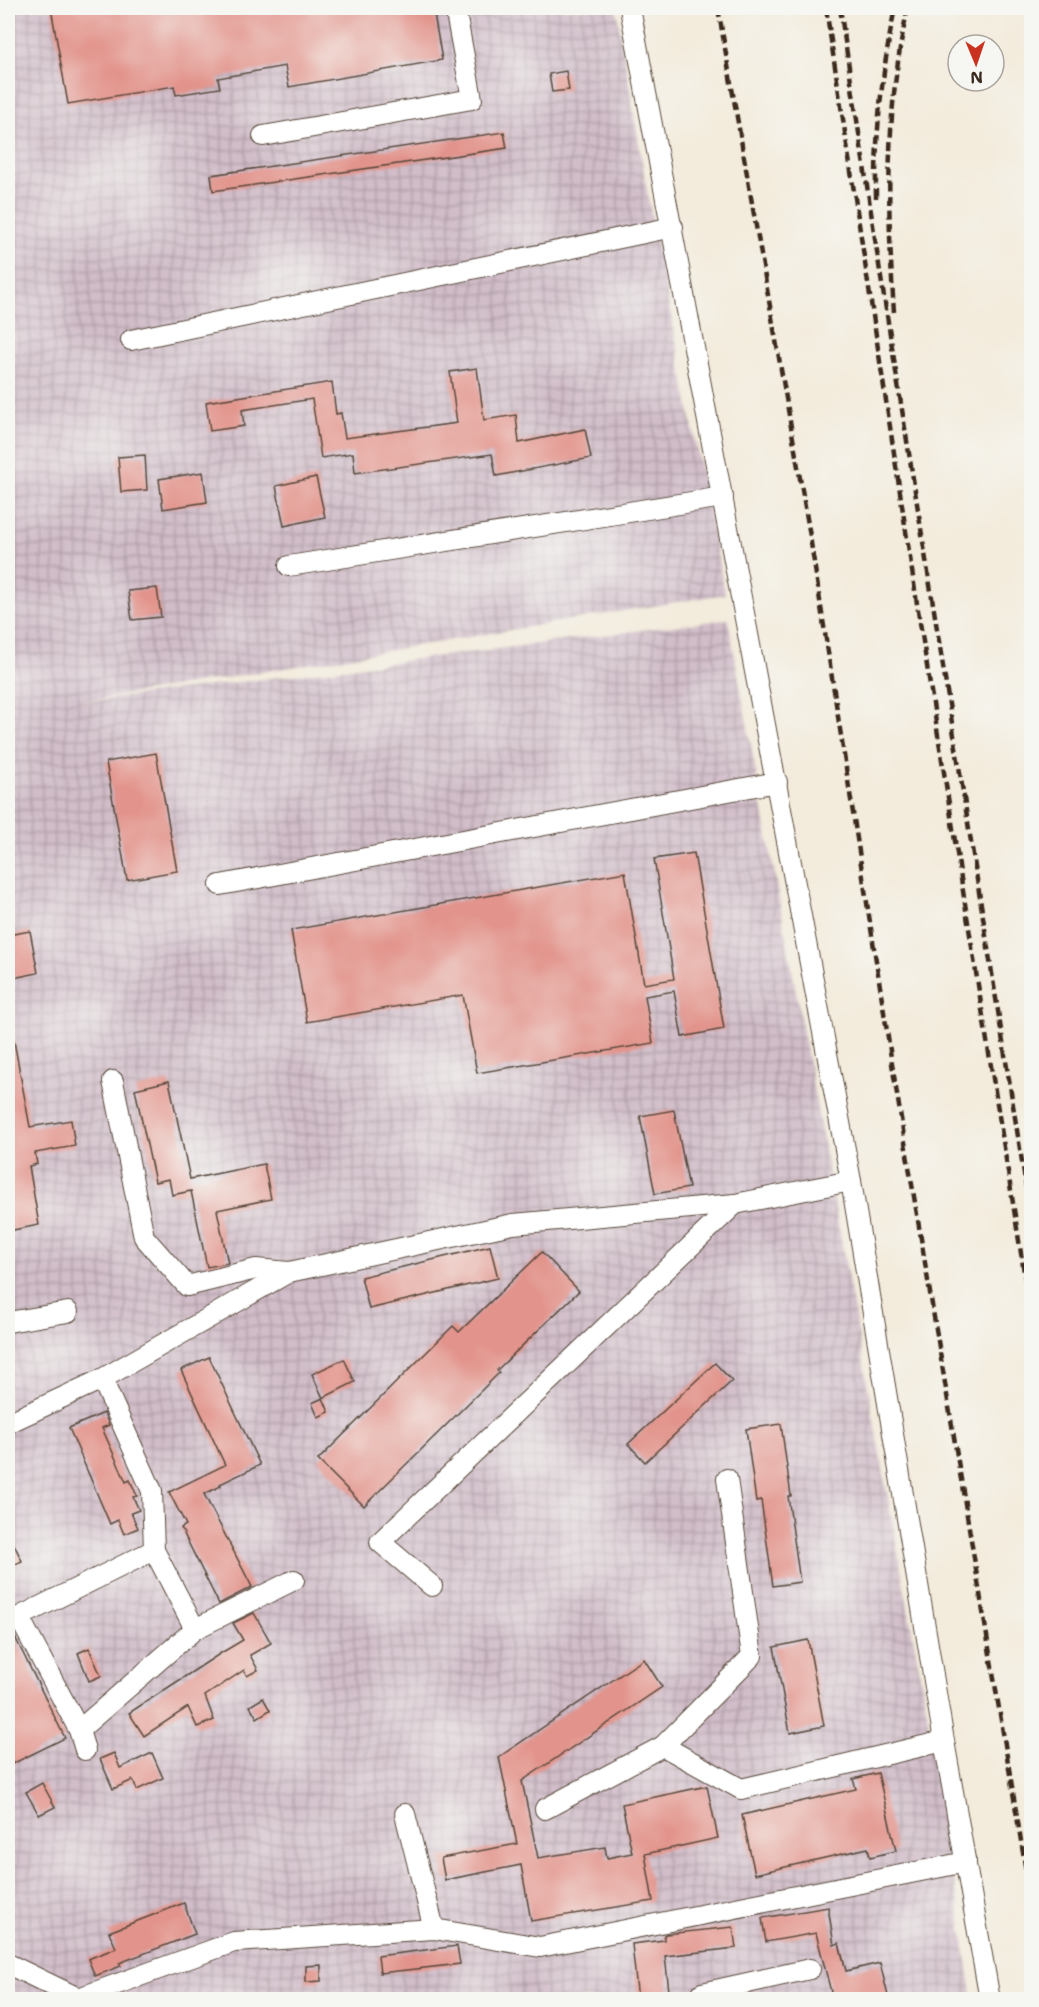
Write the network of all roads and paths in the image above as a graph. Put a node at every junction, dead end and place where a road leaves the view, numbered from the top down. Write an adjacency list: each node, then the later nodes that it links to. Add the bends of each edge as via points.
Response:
1 (455, 8): 3 (street, via 472,99)
2 (630, 8): 4 (street)
3 (263, 136)
4 (673, 227): 5 (street); 6 (street)
5 (131, 340)
6 (723, 496): 7 (street); 8 (street)
7 (290, 566)
8 (777, 782): 9 (street); 11 (street)
9 (220, 885)
10 (113, 1081): 13 (street, via 144,1237 187,1287 256,1269)
11 (851, 1181): 12 (street); 24 (street)
12 (735, 1204): 13 (street, via 513,1224); 21 (street, via 380,1542)
13 (289, 1272): 16 (street)
14 (68, 1312): 15 (street)
15 (8, 1322)
16 (102, 1379): 17 (street); 19 (street, via 152,1491)
17 (8, 1423)
18 (727, 1479): 25 (street, via 752,1656)
19 (154, 1550): 22 (street); 23 (street, via 20,1617)
20 (294, 1580): 22 (street)
21 (432, 1586)
22 (195, 1629): 23 (street)
23 (79, 1730): 26 (street)
24 (944, 1741): 25 (street, via 741,1789); 29 (street)
25 (663, 1746): 27 (street)
26 (85, 1750)
27 (545, 1809)
28 (405, 1814): 30 (street)
29 (966, 1862): 30 (street, via 540,1947); 36 (street)
30 (434, 1929): 35 (street, via 234,1942)
31 (8, 1964): 35 (street)
32 (810, 1970): 34 (street)
33 (702, 1993): 34 (street)
34 (726, 1994)
35 (76, 1999)
36 (990, 2000)

